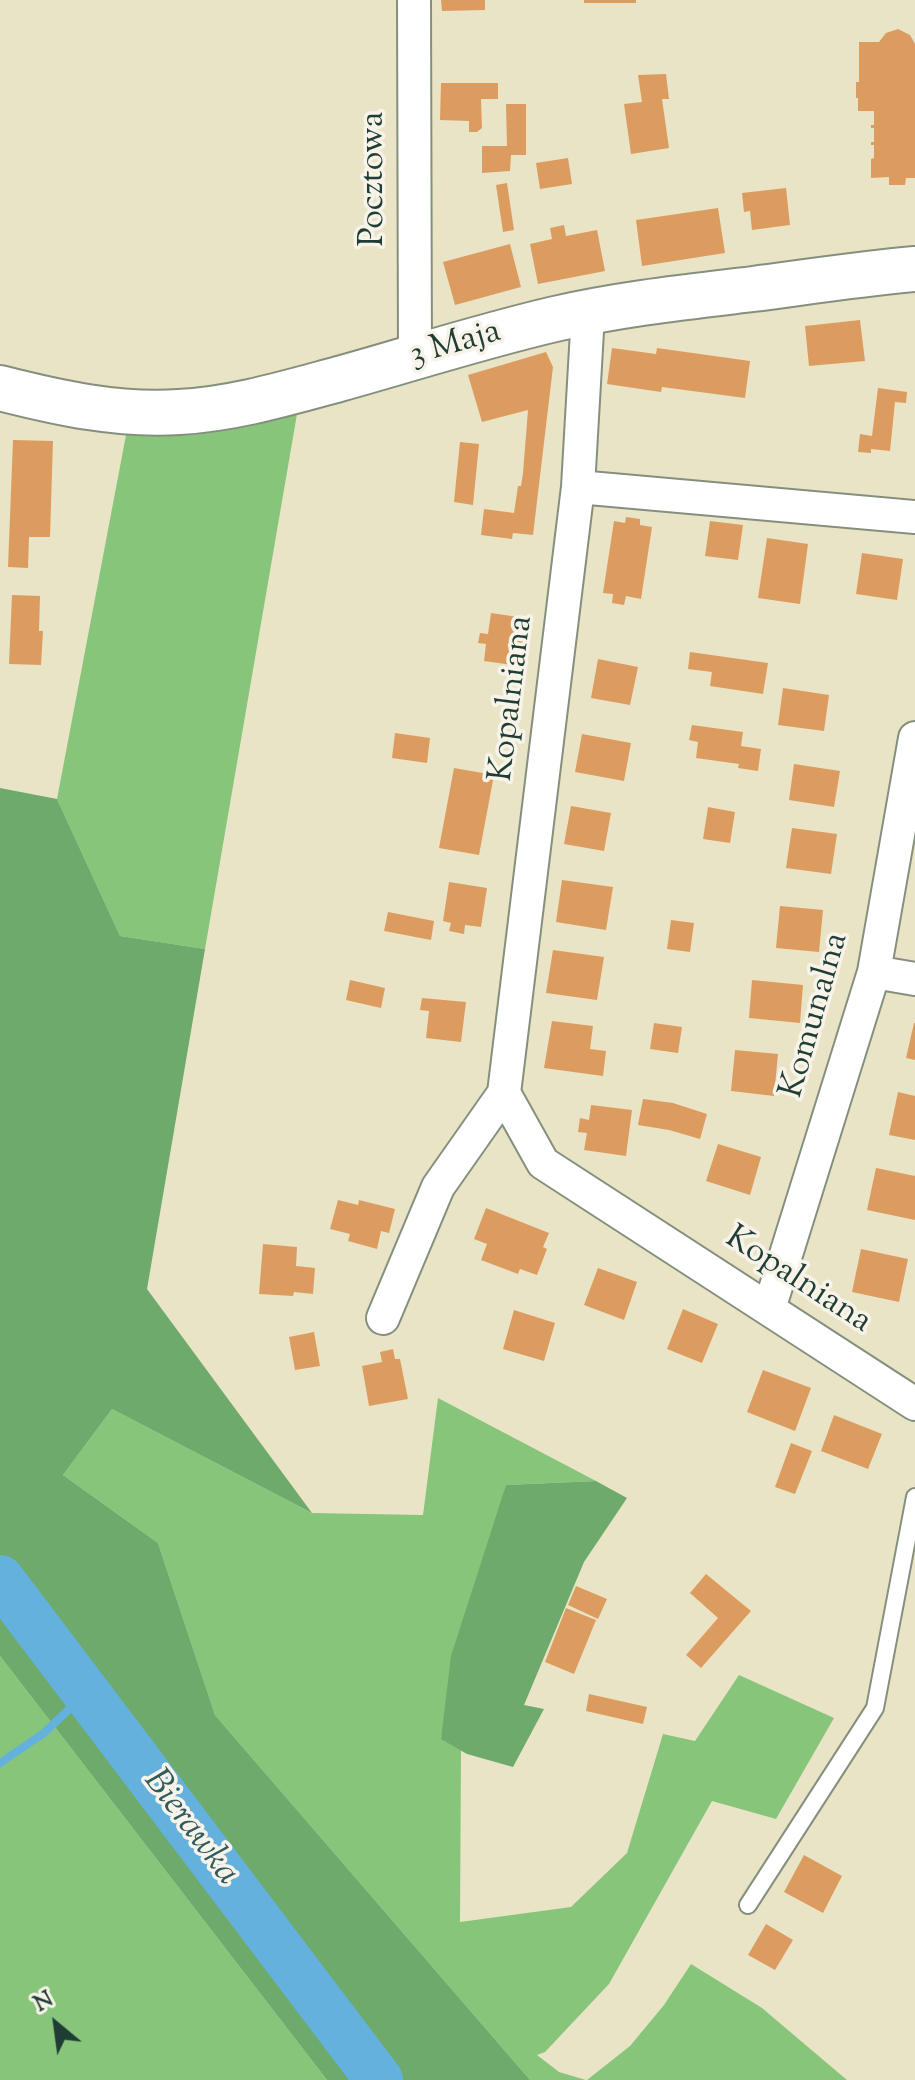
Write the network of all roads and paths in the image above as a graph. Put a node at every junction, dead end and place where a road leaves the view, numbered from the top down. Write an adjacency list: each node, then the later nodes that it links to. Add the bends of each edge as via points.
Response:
1 (414, 0): 4 (street, Pocztowa)
2 (915, 269): 3 (main road, 3 Maja)
3 (585, 313): 4 (main road, 3 Maja); 6 (street, Kopalniana)
4 (415, 357): 5 (main road, 3 Maja, via 267,398 179,412 106,410)
5 (0, 388)
6 (578, 487): 7 (street); 11 (street, Kopalniana)
7 (915, 517)
8 (915, 738): 9 (street, Komunalna)
9 (874, 972): 10 (street); 12 (street, Komunalna)
10 (915, 979)
11 (504, 1093): 12 (street, Kopalniana, via 543,1163); 13 (street, Kopalniana, via 438,1187)
12 (769, 1309): 14 (street, Kopalniana)
13 (383, 1318)
14 (915, 1404)
15 (915, 1497): 16 (lane, via 875,1708)
16 (748, 1905)

